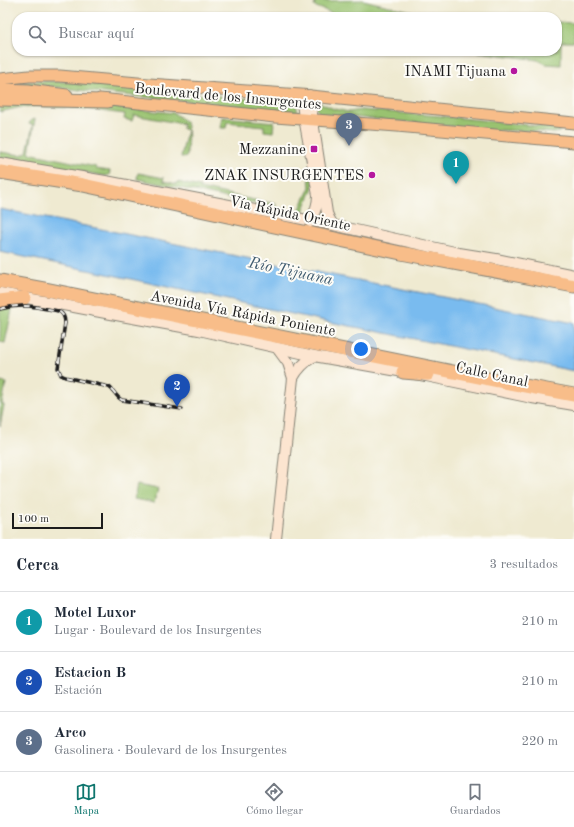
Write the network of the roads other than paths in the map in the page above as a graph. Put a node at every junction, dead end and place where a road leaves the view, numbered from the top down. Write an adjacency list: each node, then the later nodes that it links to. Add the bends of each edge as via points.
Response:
1 (0, 79): 3 (main road, Boulevard de los Insurgentes, via 60,76)
2 (0, 89): 5 (main road, Boulevard de los Insurgentes)
3 (305, 95): 6 (main road); 7 (main road, Boulevard de los Insurgentes)
4 (0, 99): 5 (highway)
5 (108, 100): 6 (main road, Boulevard de los Insurgentes)
6 (309, 119): 8 (main road, Boulevard de los Insurgentes); 13 (main road, via 318,195 316,210); 14 (main road, via 328,218)
7 (574, 123)
8 (574, 142)
9 (0, 163): 12 (main road)
10 (0, 172): 11 (highway, Vía Rápida Oriente)
11 (83, 185): 12 (highway, via 97,184 192,202); 18 (highway, Vía Rápida Oriente, via 401,253)
12 (204, 201): 13 (main road)
13 (310, 222): 14 (main road)
14 (333, 225): 15 (main road)
15 (459, 253): 16 (main road); 18 (highway, via 467,259 548,278)
16 (574, 275)
17 (0, 281): 23 (highway, Avenida Vía Rápida Poniente)
18 (557, 283): 19 (highway, Vía Rápida Oriente)
19 (574, 286)
20 (0, 293): 21 (main road, Avenida Vía Rápida Poniente)
21 (24, 298): 22 (highway); 24 (main road, Avenida Vía Rápida Poniente)
22 (0, 301)
23 (108, 302): 24 (highway, via 112,306 184,324); 29 (highway, Avenida Vía Rápida Poniente)
24 (190, 329): 25 (main road, Avenida Vía Rápida Poniente)
25 (277, 348): 26 (main road, Avenida Vía Rápida Poniente); 28 (main road, via 288,363)
26 (314, 356): 27 (main road, Avenida Vía Rápida Poniente); 28 (main road, via 302,365)
27 (404, 372): 29 (highway); 31 (main road, Calle Canal)
28 (293, 378): 32 (main road)
29 (494, 380): 30 (highway, Avenida Vía Rápida Poniente)
30 (574, 395)
31 (574, 406)
32 (276, 539)

